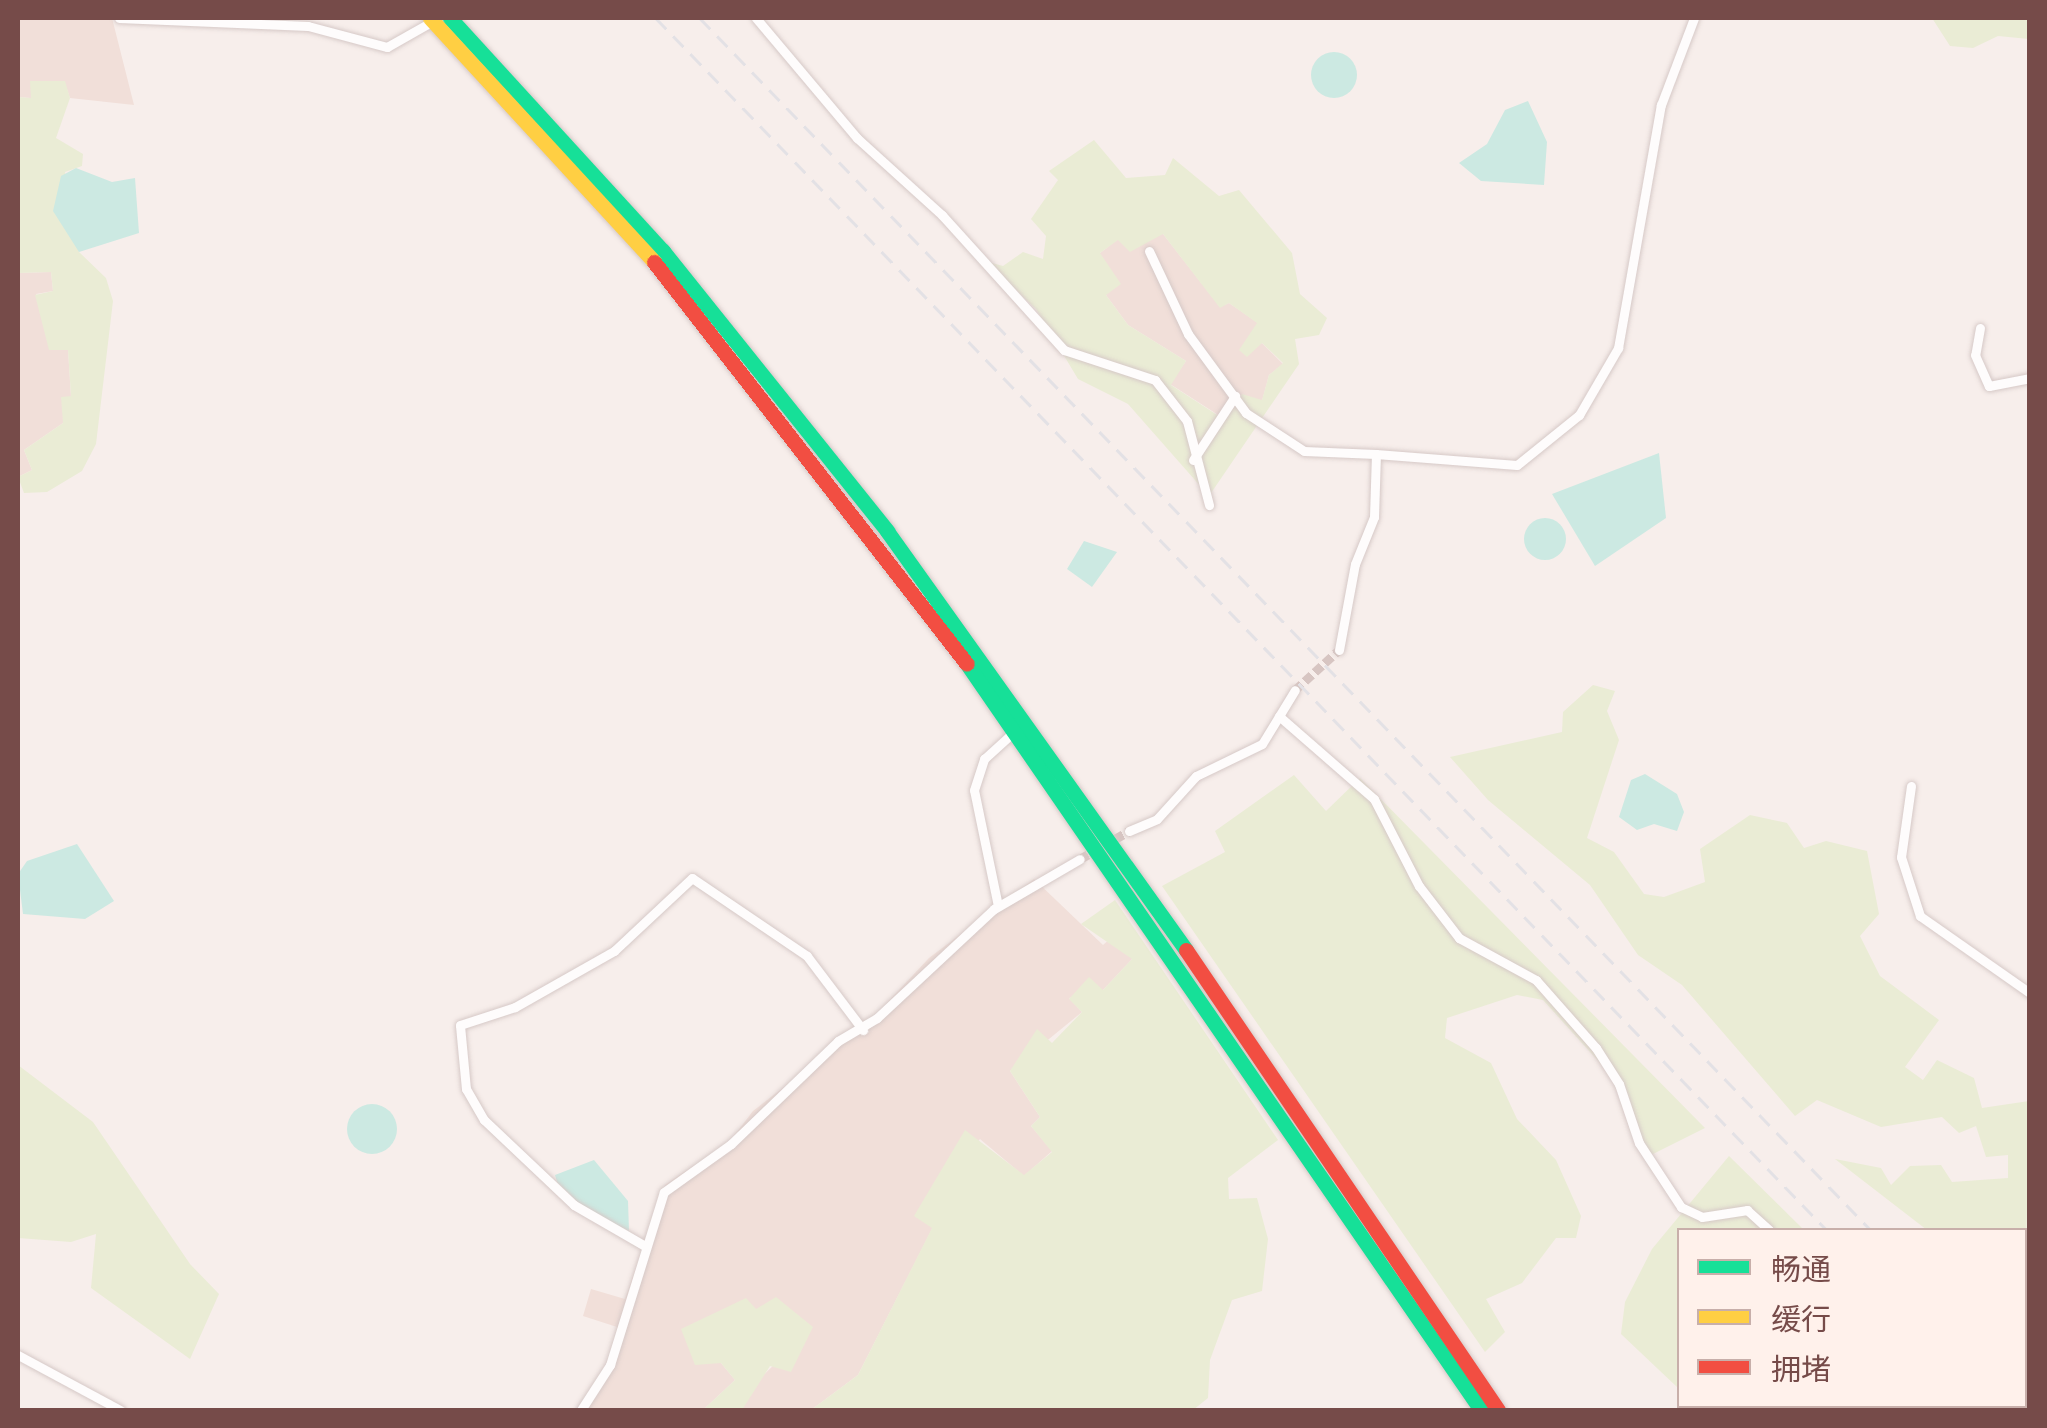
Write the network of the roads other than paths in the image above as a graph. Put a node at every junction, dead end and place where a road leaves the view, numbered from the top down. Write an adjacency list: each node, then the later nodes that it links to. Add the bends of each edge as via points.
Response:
1 (119, 18): 4 (street, via 308,26 387,47)
2 (756, 18): 10 (street, via 857,138 942,215 1064,350 1154,380 1186,421)
3 (1694, 18): 9 (street, via 1661,106 1620,344 1579,416 1517,464)
4 (438, 19): 15 (main road, via 708,326); 28 (main road, via 664,251 887,531 1076,788)
5 (1148, 251): 8 (street, via 1188,334)
6 (1980, 328): 7 (street, via 1975,356 1989,386)
7 (2030, 378)
8 (1235, 396): 9 (street, via 1246,413 1304,452); 10 (street)
9 (1376, 454): 12 (street, via 1374,517 1355,564)
10 (1193, 460): 11 (street)
11 (1209, 505)
12 (1339, 650)
13 (1295, 690): 14 (street)
14 (1279, 716): 17 (street, via 1262,744 1196,776 1157,820); 22 (street, via 1384,811 1419,886 1460,938 1536,980 1596,1048 1620,1084 1639,1143 1681,1207 1702,1217 1748,1210)
15 (1017, 730): 19 (street, via 984,759 974,790); 27 (main road)
16 (1912, 786): 20 (street, via 1901,857 1920,916)
17 (1128, 831)
18 (1080, 859): 19 (street)
19 (998, 906): 21 (street)
20 (2030, 993)
21 (863, 1030): 23 (street, via 838,1041 731,1144 675,1180 660,1198); 23 (street, via 820,968 692,878 614,951 515,1007 460,1025 466,1089 484,1120 574,1204)
22 (1767, 1228)
23 (645, 1246): 26 (street, via 610,1365)
24 (18, 1355): 25 (street)
25 (120, 1410)
26 (582, 1410)
27 (1481, 1410)
28 (1498, 1410)

